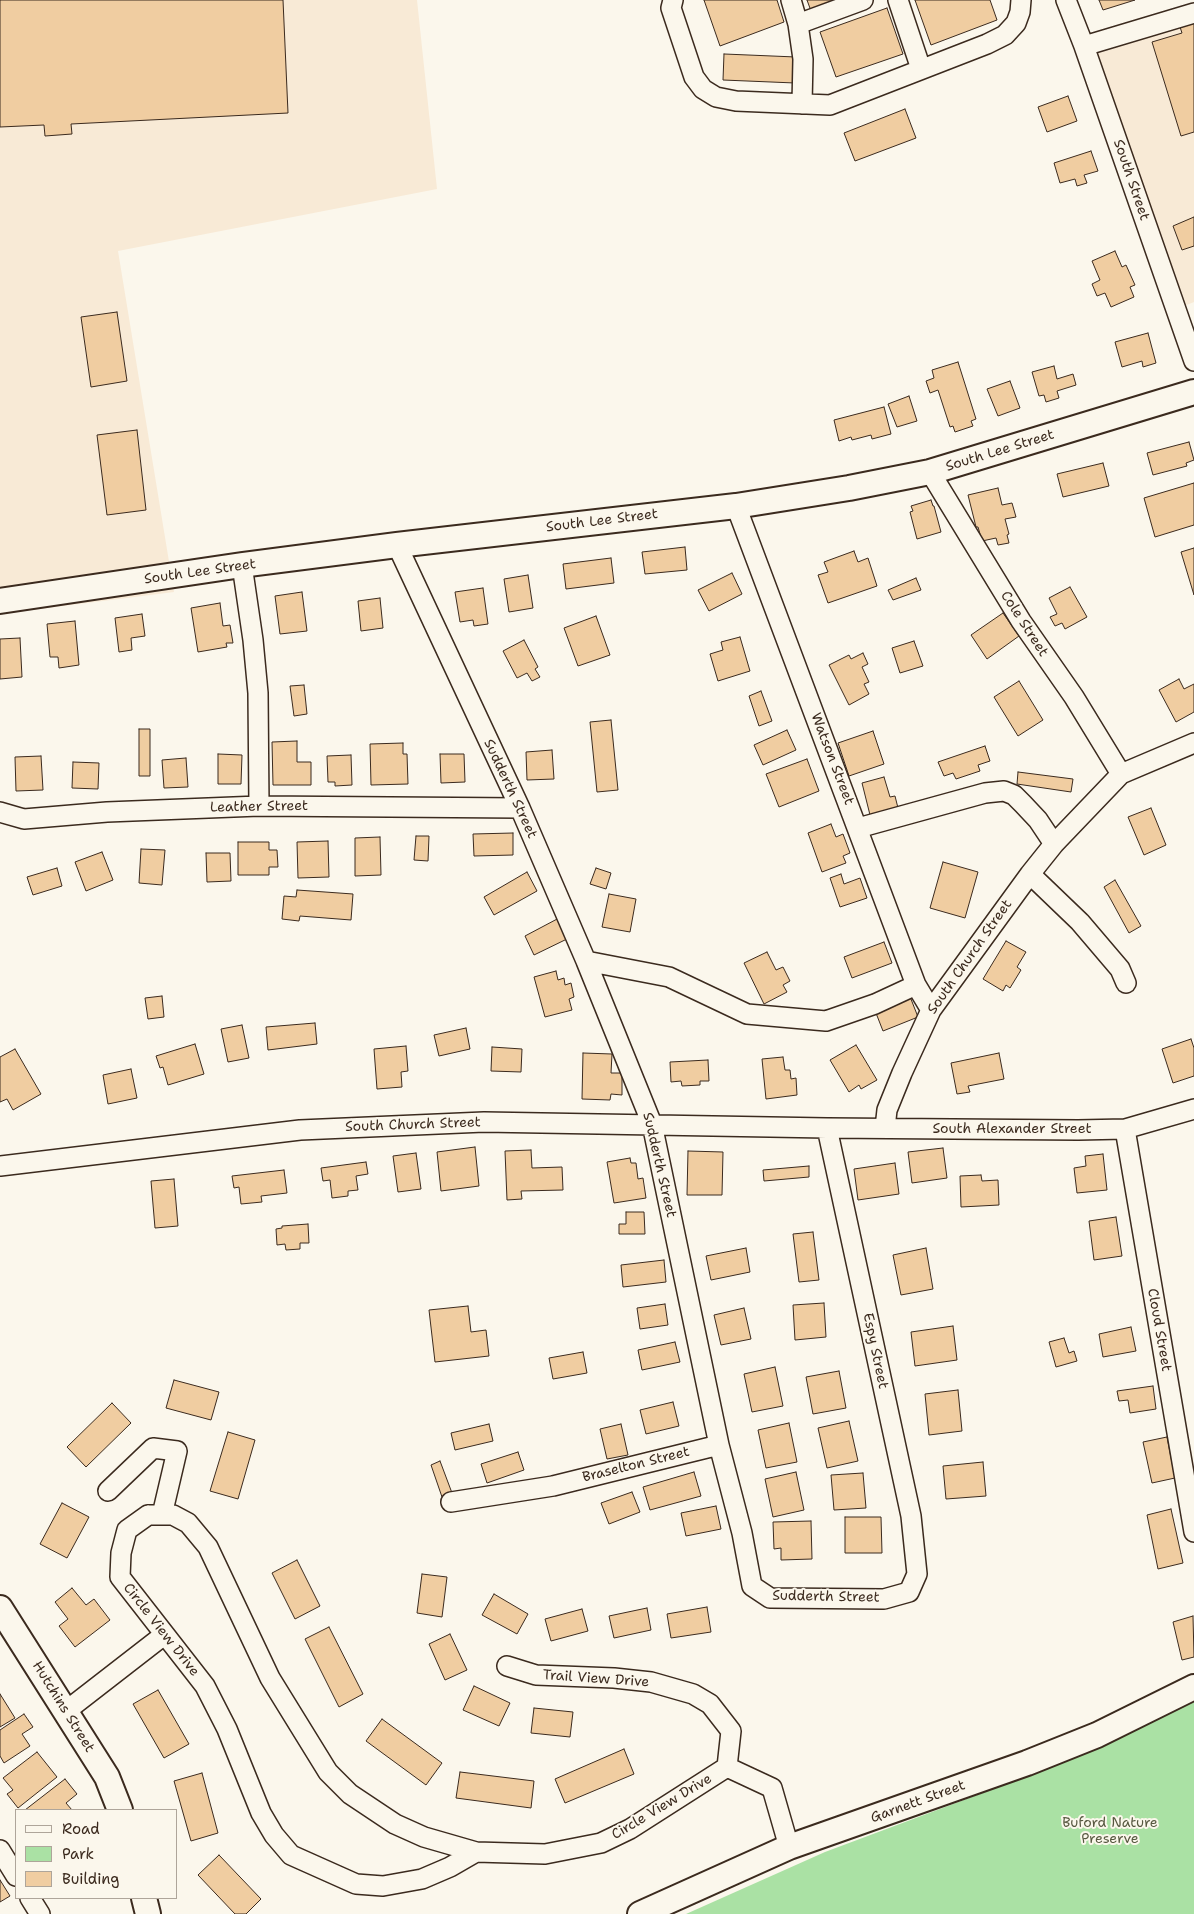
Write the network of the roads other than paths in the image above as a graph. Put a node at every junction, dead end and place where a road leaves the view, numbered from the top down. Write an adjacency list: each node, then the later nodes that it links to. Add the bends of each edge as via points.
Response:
1 (673, 0): 11 (street, via 671,8 694,78 702,89 716,97 736,101)
2 (791, 0): 8 (street)
3 (863, 0): 8 (street)
4 (898, 0): 10 (street)
5 (1021, 0): 10 (street, via 1016,23 1005,35)
6 (1066, 0): 9 (street, South Street)
7 (1194, 13): 9 (street)
8 (798, 24): 11 (street, via 804,59)
9 (1084, 46): 12 (street, South Street)
10 (920, 69): 11 (street, via 830,105)
11 (802, 104)
12 (1194, 361)
13 (1194, 392): 14 (street, South Lee Street)
14 (930, 472): 15 (street, South Lee Street); 20 (street, Cole Street, via 1021,621 1074,697)
15 (736, 506): 16 (street, South Lee Street); 24 (street, Watson Street)
16 (397, 545): 17 (street, South Lee Street); 22 (street, Sudderth Street)
17 (242, 565): 18 (street, South Lee Street); 21 (street, via 258,693)
18 (0, 601)
19 (1194, 743): 20 (street)
20 (1121, 774): 25 (street)
21 (259, 806): 22 (street, Leather Street); 23 (street, Leather Street, via 24,819)
22 (520, 808): 27 (street, Sudderth Street)
23 (0, 812)
24 (858, 828): 25 (street, via 985,793 1004,791 1023,804); 29 (street, Watson Street)
25 (1054, 844): 26 (street)
26 (1030, 874): 28 (street, via 1080,922 1120,969); 30 (street, South Church Street)
27 (586, 961): 29 (street, via 669,978 746,1014 826,1021); 32 (street, Sudderth Street)
28 (1126, 983)
29 (916, 985): 30 (street, Watson Street)
30 (930, 1010): 34 (street, South Church Street, via 887,1110)
31 (1194, 1109): 35 (street, South Alexander Street)
32 (652, 1124): 33 (street, South Church Street); 36 (street, South Church Street, via 484,1122 300,1130); 37 (street, Sudderth Street)
33 (828, 1128): 34 (street, South Alexander Street); 42 (street, Espy Street, via 911,1516)
34 (885, 1128): 35 (street, South Alexander Street)
35 (1124, 1129): 41 (street, Cloud Street)
36 (0, 1166)
37 (719, 1445): 39 (street, Braselton Street, via 553,1486); 42 (street, Sudderth Street, via 752,1586 770,1598 884,1599 910,1592)
38 (108, 1491): 40 (street, via 153,1448 177,1451)
39 (451, 1502)
40 (162, 1515): 44 (street, Circle View Drive, via 148,1515 127,1530 121,1553 120,1577); 52 (street, Circle View Drive, via 188,1523 208,1547 270,1678 328,1772 350,1794 395,1824 424,1837)
41 (1194, 1532)
42 (918, 1574)
43 (0, 1608): 47 (street, Hutchins Street)
44 (164, 1635): 47 (street); 52 (street, Circle View Drive, via 205,1686 227,1729 261,1813 291,1855 356,1884 383,1886 422,1879)
45 (507, 1666): 48 (street, Trail View Drive, via 536,1674 651,1682 693,1694 710,1704 731,1731)
46 (1194, 1687): 50 (street, Garnett Street, via 1088,1738 1027,1763)
47 (66, 1711): 49 (street, Hutchins Street, via 107,1777)
48 (727, 1767): 50 (street, via 772,1788); 52 (street, Circle View Drive, via 653,1815 601,1843 545,1854)
49 (120, 1809)
50 (789, 1847): 58 (street, Garnett Street)
51 (0, 1850): 53 (street)
52 (476, 1852)
53 (15, 1874)
54 (31, 1899): 56 (street)
55 (144, 1899): 57 (street)
56 (40, 1914)
57 (148, 1914)
58 (640, 1914)

